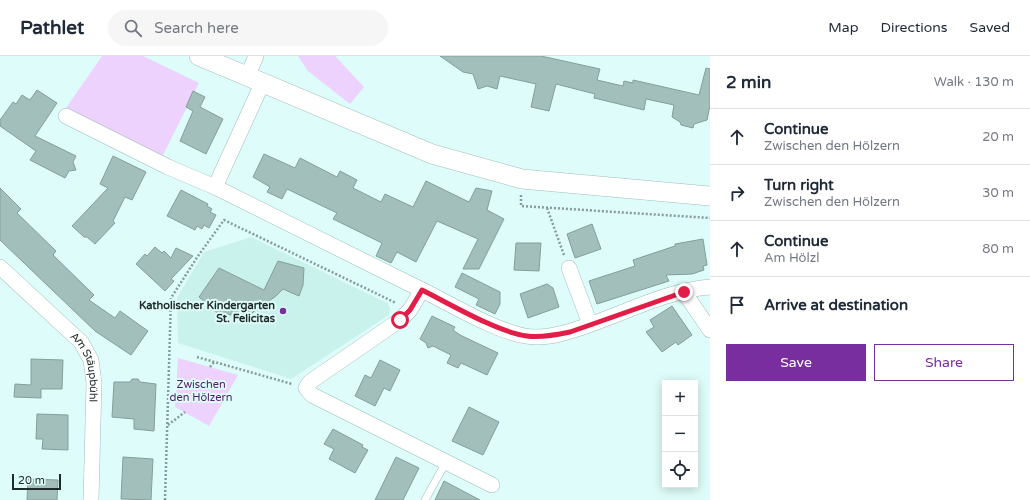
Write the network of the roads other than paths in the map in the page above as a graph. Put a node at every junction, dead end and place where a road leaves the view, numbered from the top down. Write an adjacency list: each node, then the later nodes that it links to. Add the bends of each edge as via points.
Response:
1 (199, 56): 3 (street)
2 (256, 56): 3 (street)
3 (255, 81): 5 (street); 6 (street, via 432,154 522,179)
4 (66, 116): 5 (street, via 168,167)
5 (215, 187): 10 (street)
6 (710, 196)
7 (0, 268): 16 (street, Am Stäupbühl, via 81,342 91,360 94,383)
8 (569, 268): 12 (street)
9 (710, 287): 11 (street)
10 (422, 290): 12 (street, via 498,327 526,336 564,333); 14 (street, via 410,310 400,320 310,382 306,388 312,395)
11 (684, 292): 12 (street); 13 (street)
12 (590, 324)
13 (710, 330)
14 (446, 462): 15 (street); 17 (lane)
15 (492, 485)
16 (91, 500)
17 (425, 500)

